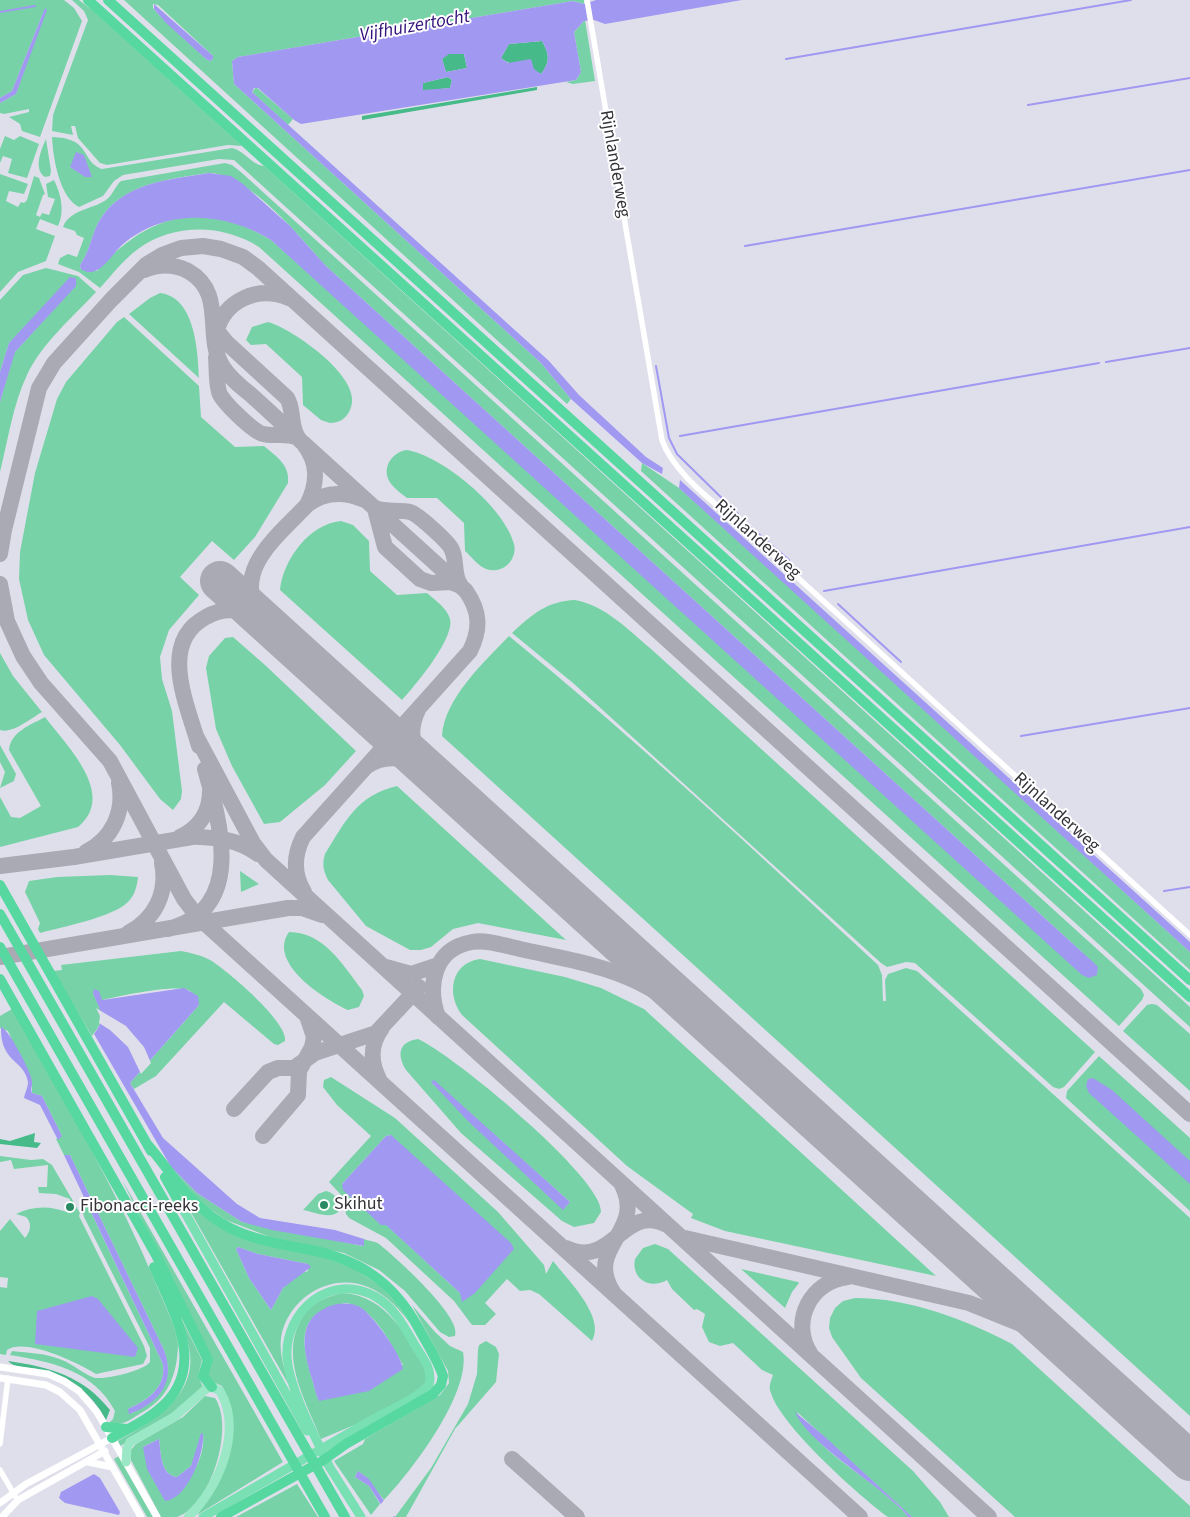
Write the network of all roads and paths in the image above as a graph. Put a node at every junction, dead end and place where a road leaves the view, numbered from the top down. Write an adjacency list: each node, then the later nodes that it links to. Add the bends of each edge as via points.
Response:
1 (88, 0): 10 (highway)
2 (108, 0): 9 (highway)
3 (587, 1): 6 (street, Rijnlanderweg, via 667,452 677,467)
4 (0, 885): 11 (highway)
5 (0, 914): 42 (highway)
6 (1190, 934)
7 (0, 947): 41 (highway)
8 (0, 979): 13 (highway)
9 (1190, 980)
10 (1190, 997)
11 (148, 1145): 12 (highway); 23 (highway, via 184,1192 219,1221 265,1241 348,1260 384,1282 407,1308 442,1372 441,1385 433,1394)
12 (179, 1202): 29 (highway)
13 (132, 1214): 16 (highway, via 208,1360 203,1376); 18 (highway, via 179,1326 185,1353 174,1393 158,1411)
14 (0, 1367): 17 (street, via 48,1374 64,1380 90,1401)
15 (4, 1378): 19 (street, via 46,1385 60,1392 80,1410); 21 (street)
16 (212, 1387): 27 (main road, via 174,1417 130,1442 126,1448); 38 (main road, via 220,1391 225,1403 227,1445 219,1475 211,1490)
17 (106, 1427): 18 (highway); 20 (street)
18 (128, 1429): 20 (highway)
19 (94, 1432): 22 (street); 24 (street)
20 (112, 1438): 22 (street); 25 (street); 27 (street)
21 (0, 1444)
22 (101, 1444): 24 (street); 25 (street)
23 (335, 1446): 29 (highway, via 425,1390 431,1378 395,1313 376,1297 353,1289 332,1291 312,1300 297,1315 287,1342 291,1376); 31 (highway)
24 (88, 1450): 32 (street)
25 (105, 1451): 26 (street); 28 (street)
26 (88, 1462): 28 (street); 33 (street)
27 (126, 1462): 37 (street)
28 (112, 1467): 36 (street)
29 (330, 1468): 43 (highway)
30 (0, 1470): 32 (street)
31 (282, 1478): 39 (highway); 40 (highway)
32 (12, 1492): 33 (street); 34 (street)
33 (18, 1500): 35 (street)
34 (0, 1503)
35 (2, 1517)
36 (141, 1517)
37 (157, 1517)
38 (188, 1517)
39 (203, 1517)
40 (221, 1517)
41 (325, 1517)
42 (345, 1517)
43 (361, 1517)

